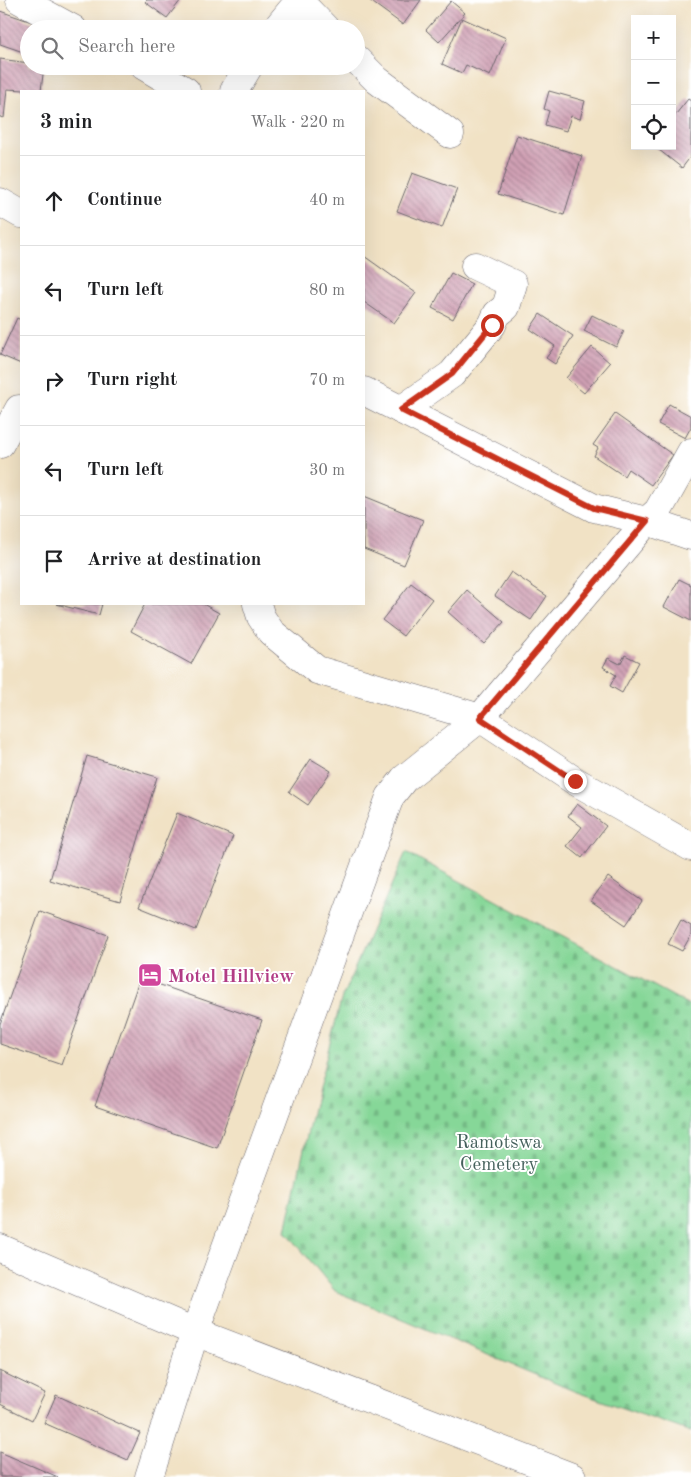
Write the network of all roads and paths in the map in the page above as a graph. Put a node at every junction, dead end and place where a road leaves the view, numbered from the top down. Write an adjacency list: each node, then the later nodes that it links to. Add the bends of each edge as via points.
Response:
1 (20, 0): 3 (street)
2 (298, 0): 4 (street); 5 (street)
3 (57, 20)
4 (283, 20)
5 (317, 20)
6 (365, 68): 11 (street)
7 (159, 75): 9 (street)
8 (244, 75): 10 (street)
9 (184, 90)
10 (235, 90)
11 (450, 134)
12 (0, 202): 13 (street)
13 (20, 213)
14 (475, 266): 17 (street, via 513,284 506,307 497,314 492,325 452,374)
15 (365, 392): 17 (street)
16 (13, 406): 18 (street)
17 (401, 410): 20 (street, via 594,508)
18 (0, 444)
19 (691, 452): 20 (street, via 658,511)
20 (647, 521): 21 (street); 23 (street)
21 (691, 536)
22 (257, 605): 23 (street, via 271,632 317,670)
23 (480, 718): 24 (street, via 575,781); 26 (street, via 404,779 390,797)
24 (691, 847)
25 (0, 1248): 26 (street)
26 (195, 1332): 27 (street); 28 (street)
27 (149, 1477)
28 (572, 1477)

